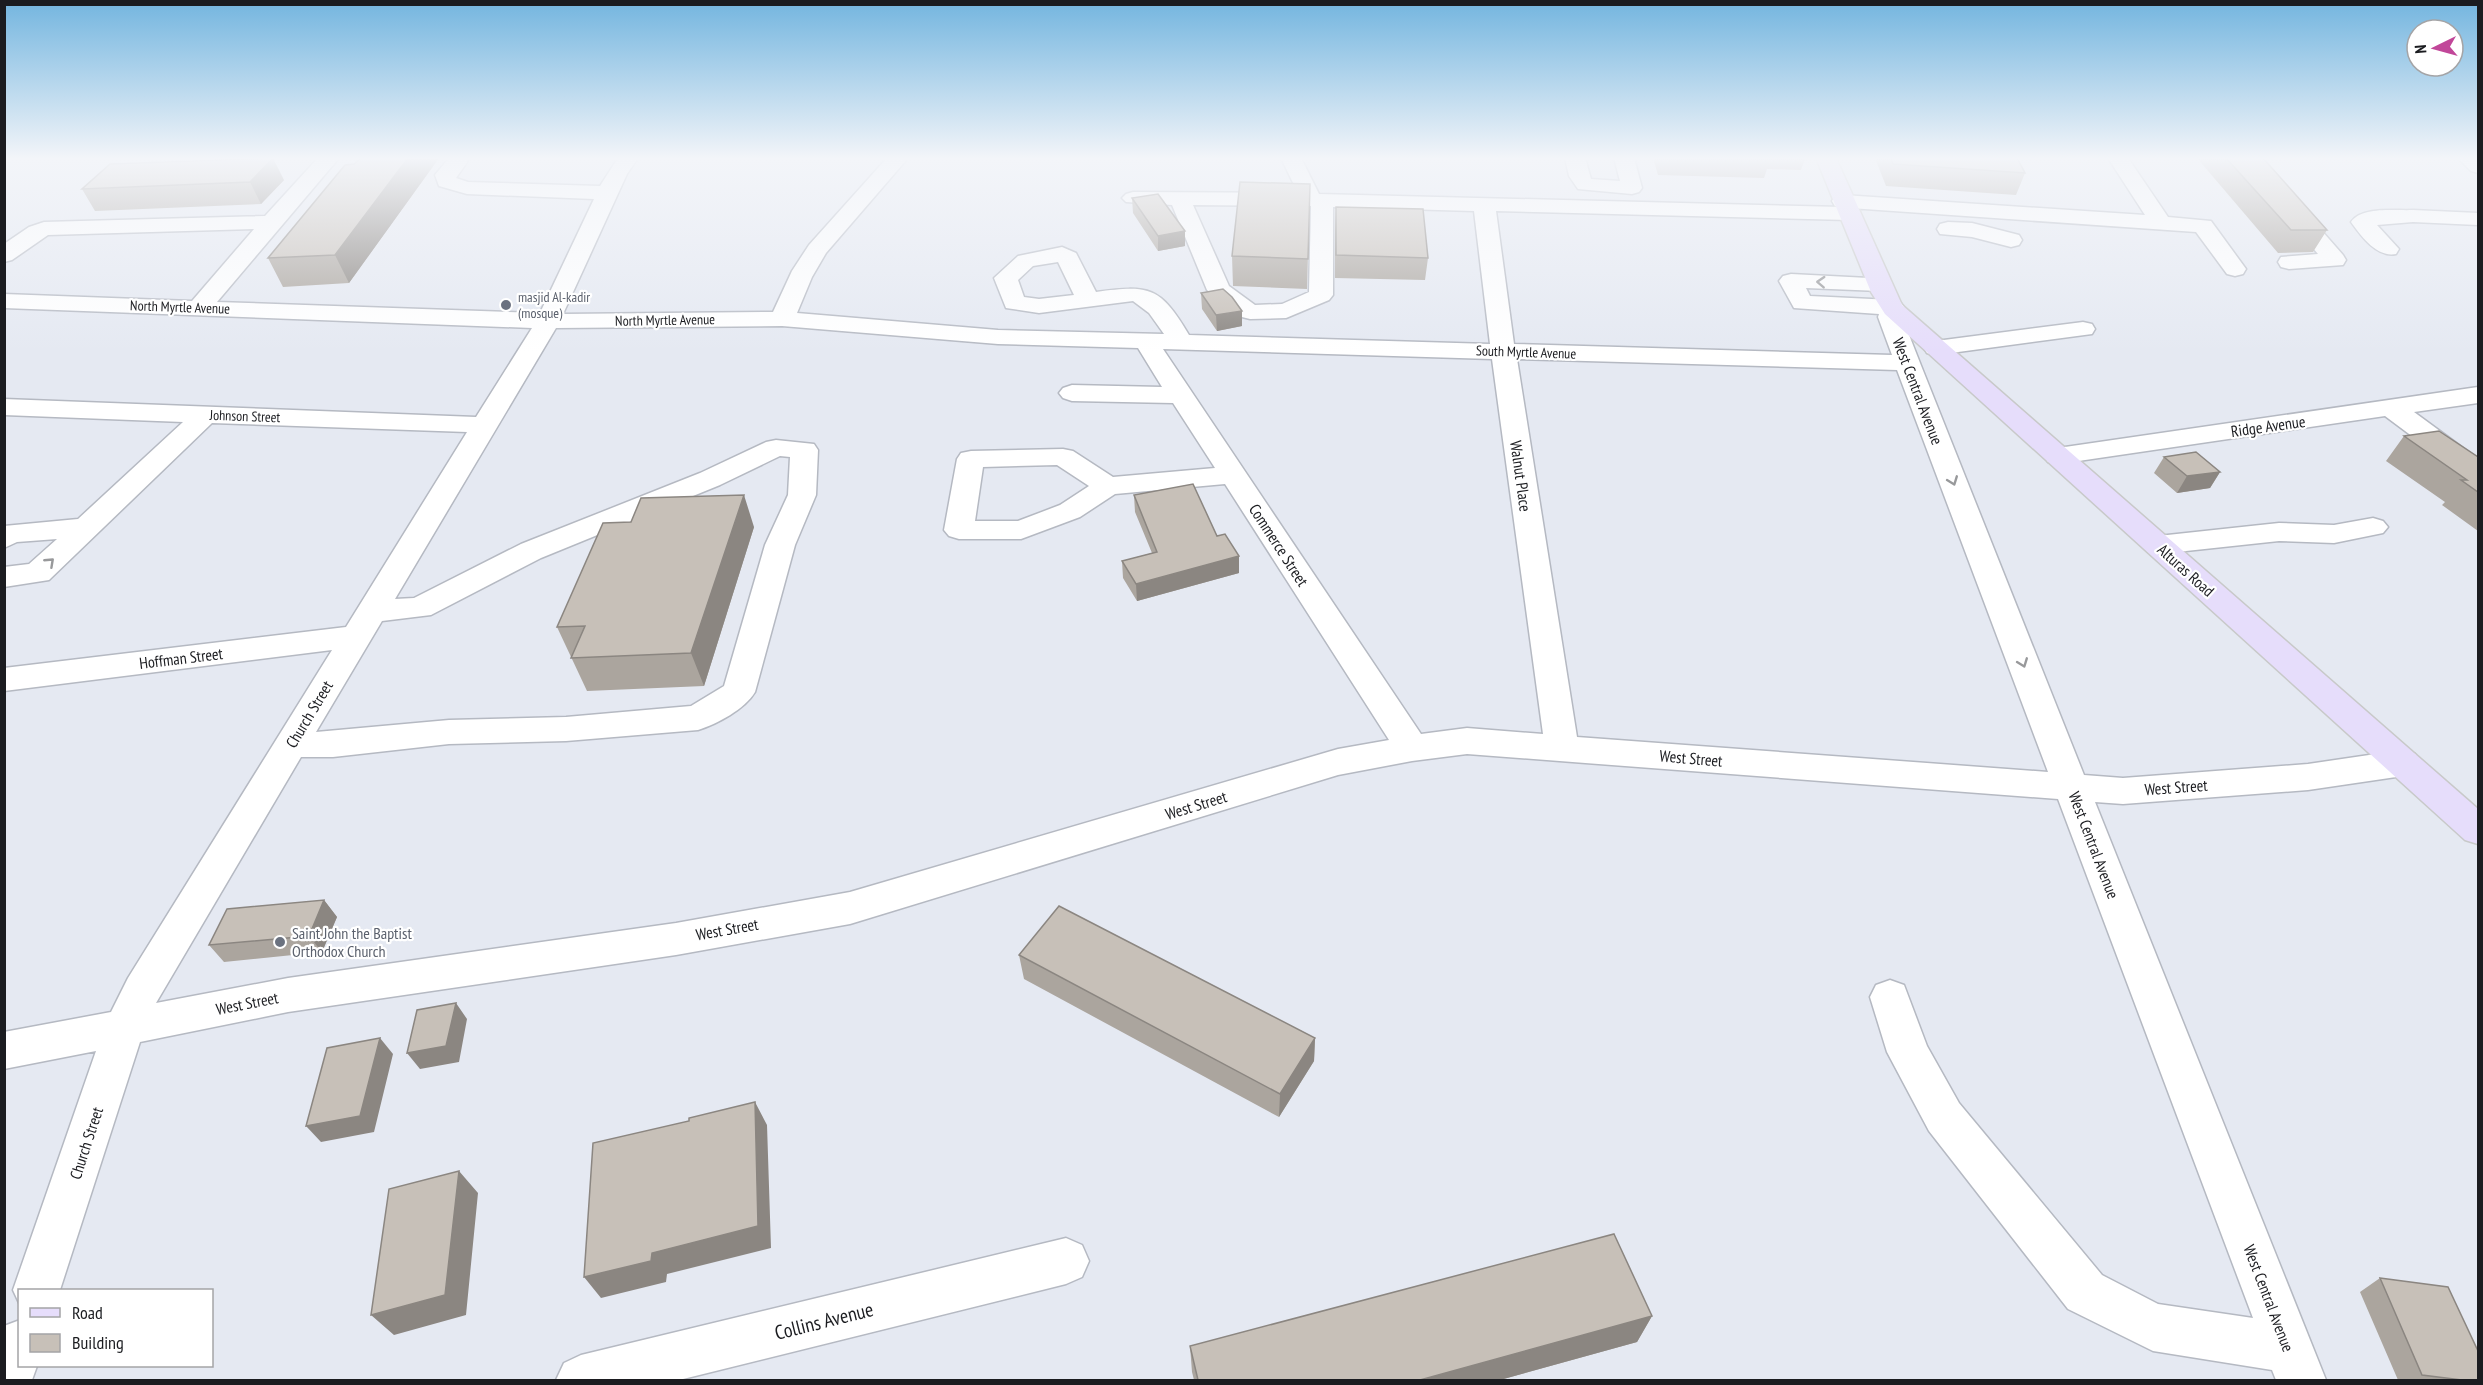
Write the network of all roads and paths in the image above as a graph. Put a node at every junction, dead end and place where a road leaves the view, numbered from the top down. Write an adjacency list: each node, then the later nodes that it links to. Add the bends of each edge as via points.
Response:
1 (271, 222): 24 (street)
2 (250, 223): 18 (street, via 44,229)
3 (593, 223): 26 (street, Church Street)
4 (839, 223): 25 (street, via 807,264)
5 (1188, 223): 27 (street, via 1219,290)
6 (1318, 223): 27 (street, via 1321,295)
7 (1486, 223): 33 (street, Walnut Place)
8 (1853, 223): 22 (main road)
9 (1871, 223): 14 (street)
10 (2142, 223): 13 (street)
11 (2302, 223): 19 (street, via 2335,261)
12 (2363, 223): 17 (street)
13 (2161, 224): 20 (street, via 2204,226)
14 (1877, 225)
15 (1924, 228): 16 (street, via 1972,230)
16 (2011, 240)
17 (2388, 249)
18 (4, 255)
19 (2289, 262)
20 (2235, 269)
21 (1088, 300): 31 (street, via 1136,294 1149,299 1162,310)
22 (1889, 300): 32 (main road, Alturas Road); 34 (street, West Central Avenue, via 1890,317)
23 (4, 301): 24 (street, North Myrtle Avenue)
24 (199, 308): 26 (street, North Myrtle Avenue)
25 (782, 319): 26 (street, North Myrtle Avenue); 30 (street, North Myrtle Avenue, via 998,337)
26 (548, 321): 41 (street, Church Street)
27 (1252, 329): 29 (street); 31 (street, South Myrtle Avenue); 33 (street, South Myrtle Avenue)
28 (2083, 329): 32 (street)
29 (1392, 332)
30 (1146, 342): 31 (street, South Myrtle Avenue); 36 (street, Commerce Street)
31 (1181, 343)
32 (1936, 348): 42 (main road, Alturas Road)
33 (1503, 351): 34 (street, South Myrtle Avenue); 55 (street, Walnut Place)
34 (1907, 363): 57 (street, West Central Avenue, one-way to 57)
35 (1072, 393): 36 (street)
36 (1181, 395): 44 (street, Commerce Street)
37 (2478, 395): 39 (street, Ridge Avenue)
38 (4, 407): 40 (street, Johnson Street)
39 (2391, 408): 42 (street, Ridge Avenue); 43 (street)
40 (205, 415): 41 (street, Johnson Street); 47 (street)
41 (485, 425): 51 (street, Church Street)
42 (2058, 456): 49 (main road, Alturas Road)
43 (2478, 472)
44 (1233, 475): 45 (street); 54 (street, Commerce Street)
45 (1108, 486): 45 (street, via 1070,511 1021,530 959,530 971,459 1063,457)
46 (2373, 526): 49 (street, via 2334,534 2279,532)
47 (86, 527): 48 (street, via 9,534); 50 (street, one-way to 47, via 38,573)
48 (4, 539)
49 (2158, 545): 56 (main road, Alturas Road)
50 (4, 577)
51 (364, 623): 52 (street, Hoffman Street); 53 (street, Church Street); 53 (street, Hoffman Street, via 420,608 531,551 776,448 804,450 802,495 780,545 739,692 699,718)
52 (4, 680)
53 (290, 745): 60 (street, Church Street, via 142,990)
54 (1412, 748): 55 (street, West Street, via 1467,741); 60 (street, West Street, via 1338,762 850,908 676,939 288,995)
55 (1562, 748): 57 (street, West Street)
56 (2403, 763): 57 (street, West Street, via 2308,777 2177,788); 58 (main road, Alturas Road)
57 (2072, 788): 65 (street, West Central Avenue)
58 (2478, 830)
59 (1890, 997): 65 (street, via 1908,1052 1944,1117 2085,1292 2153,1327)
60 (125, 1026): 61 (street, West Street); 63 (street, Church Street)
61 (4, 1051)
62 (1066, 1261): 67 (street, Collins Avenue)
63 (37, 1289)
64 (18, 1350): 66 (street)
65 (2294, 1364)
66 (7, 1380)
67 (581, 1380)

